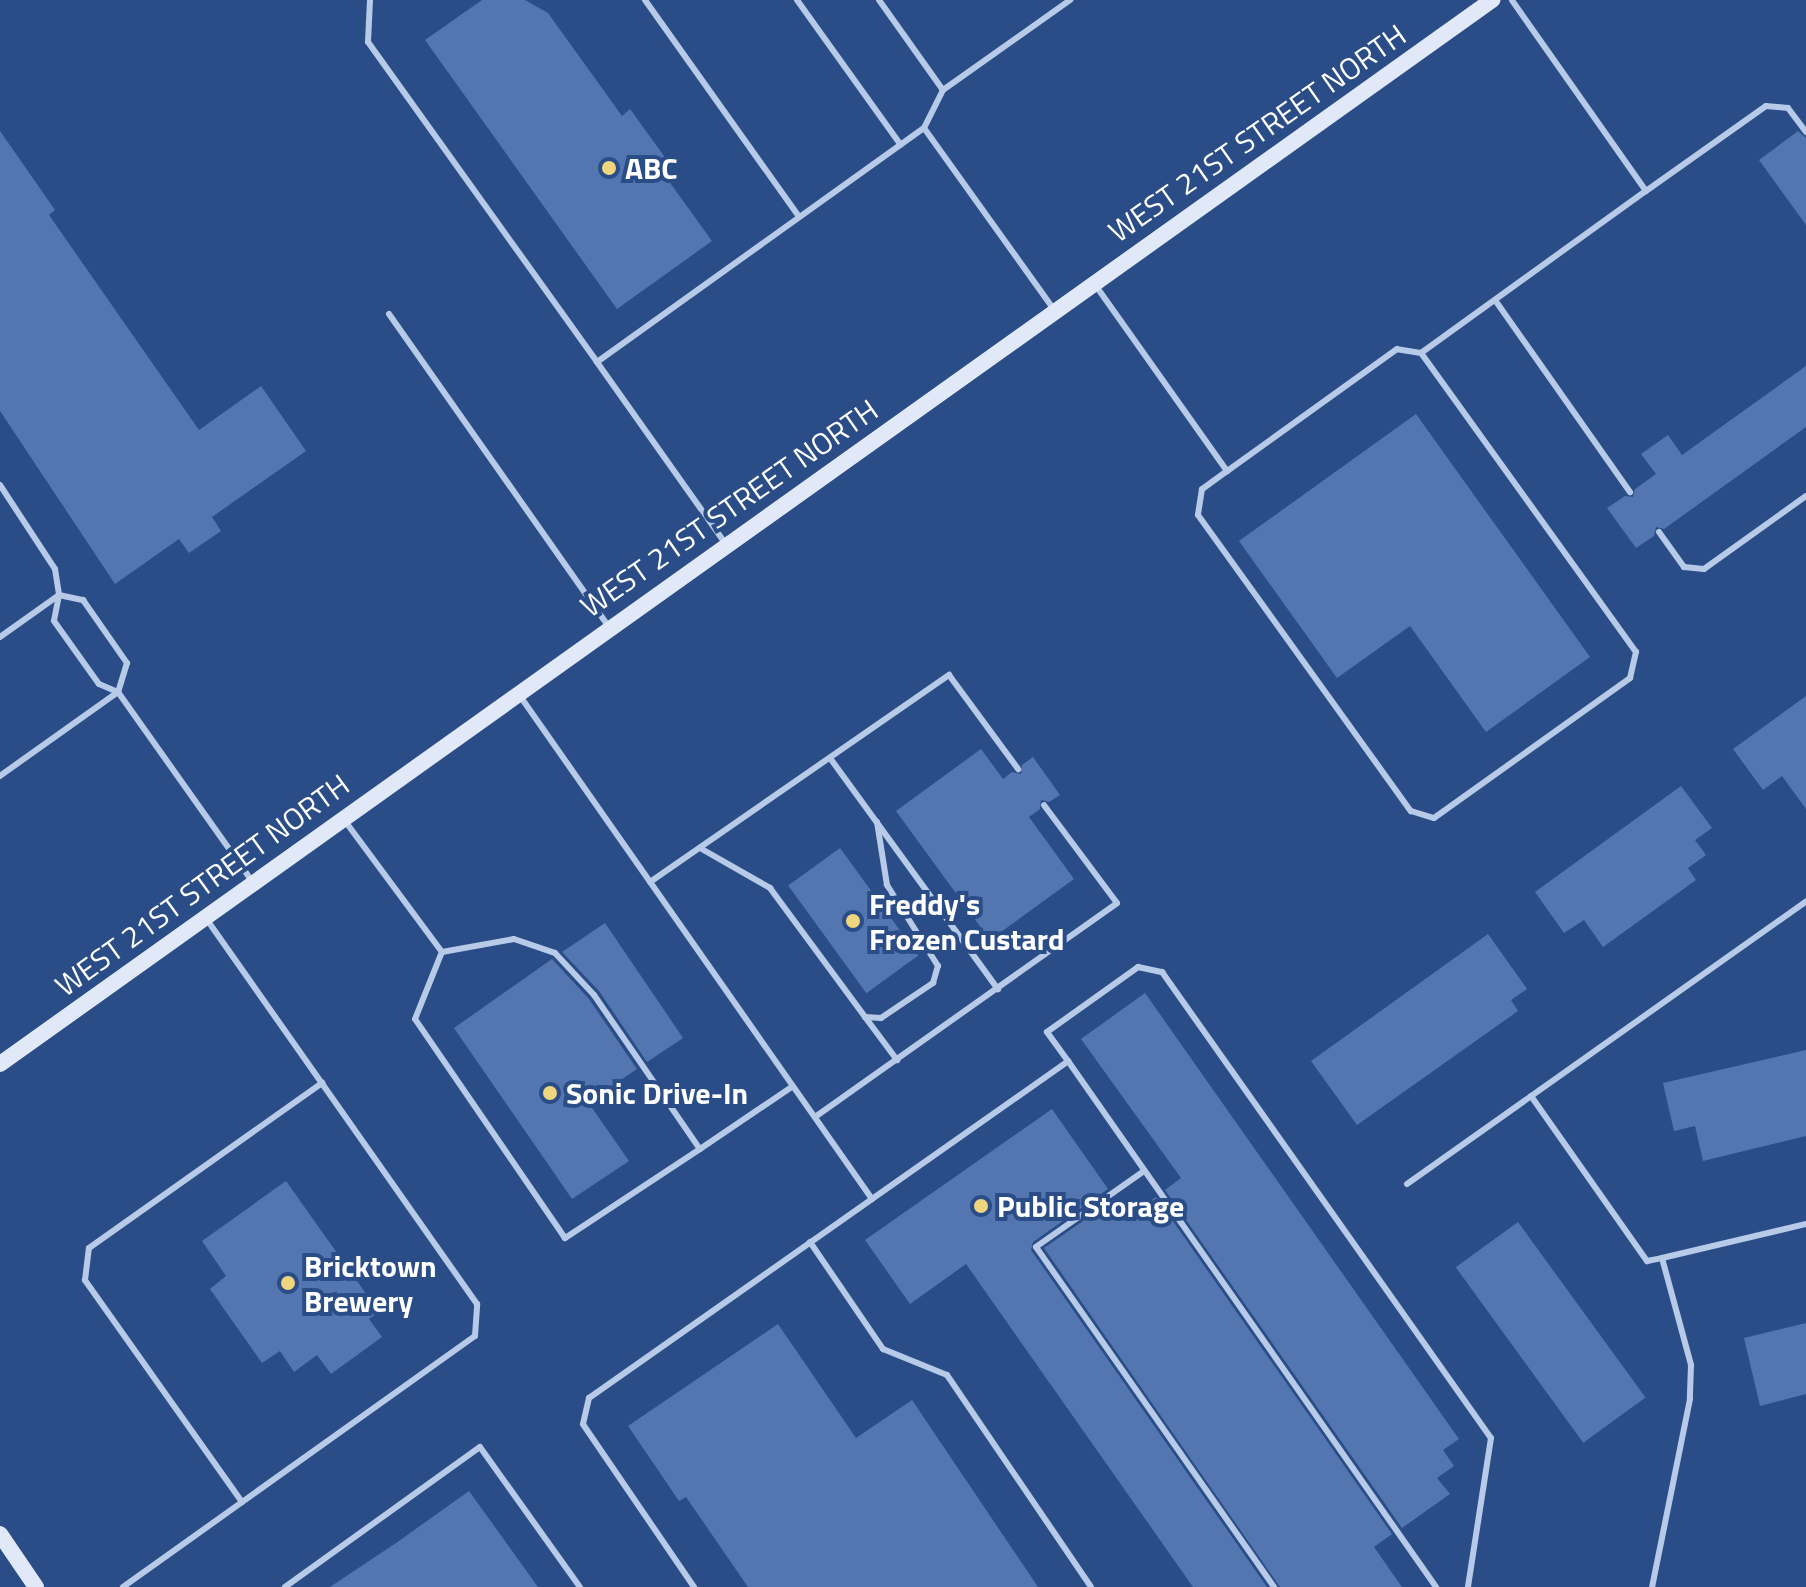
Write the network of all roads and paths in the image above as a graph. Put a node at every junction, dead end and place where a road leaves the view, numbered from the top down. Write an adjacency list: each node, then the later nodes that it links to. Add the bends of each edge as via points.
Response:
1 (370, 0): 19 (lane, via 368,42)
2 (645, 0): 13 (lane)
3 (797, 0): 11 (lane)
4 (879, 0): 8 (lane)
5 (1070, 0): 8 (lane)
6 (1492, 0): 14 (main road, WEST 21ST STREET NORTH)
7 (1512, 0): 12 (lane)
8 (943, 90): 9 (lane)
9 (924, 128): 11 (lane); 16 (lane)
10 (1806, 132): 12 (lane, via 1788,108 1766,106)
11 (901, 145): 13 (lane)
12 (1646, 191): 15 (lane)
13 (799, 217): 19 (lane)
14 (1094, 283): 16 (main road, WEST 21ST STREET NORTH); 20 (lane)
15 (1495, 300): 18 (lane); 22 (lane)
16 (1055, 311): 25 (main road, WEST 21ST STREET NORTH)
17 (389, 314): 27 (lane)
18 (1421, 353): 20 (lane, via 1397,349); 20 (lane, via 1636,652 1630,678 1434,818 1411,811 1198,515 1202,489)
19 (597, 362): 25 (lane)
20 (1227, 471)
21 (0, 485): 26 (lane, via 55,569)
22 (1630, 492)
23 (1806, 496): 24 (lane, via 1704,569 1684,567)
24 (1659, 532)
25 (726, 545): 27 (main road, WEST 21ST STREET NORTH)
26 (59, 595): 28 (lane); 29 (lane, via 54,621 99,684); 29 (lane, via 83,600 127,663)
27 (610, 628): 30 (main road, WEST 21ST STREET NORTH)
28 (0, 637)
29 (118, 692): 33 (lane); 39 (lane)
30 (518, 693): 35 (main road, WEST 21ST STREET NORTH); 38 (lane)
31 (830, 758): 32 (lane, via 949,675); 36 (lane); 37 (lane)
32 (1018, 769)
33 (0, 776)
34 (1044, 805): 43 (lane, via 1117,903)
35 (343, 818): 39 (main road, WEST 21ST STREET NORTH); 42 (lane)
36 (877, 822): 43 (lane); 44 (lane, via 887,885 938,966 933,983 900,1007 881,1018)
37 (700, 848): 38 (lane); 44 (lane, via 770,888)
38 (650, 882): 49 (lane)
39 (253, 883): 41 (main road, WEST 21ST STREET NORTH)
40 (1806, 901): 50 (lane)
41 (205, 917): 47 (main road, WEST 21ST STREET NORTH); 48 (lane)
42 (442, 952): 52 (lane, via 514,939 555,953 594,995); 52 (lane, via 415,1019 565,1238)
43 (998, 989): 45 (lane)
44 (865, 1017): 45 (lane)
45 (897, 1060): 51 (lane)
46 (1068, 1061): 53 (lane); 55 (lane); 69 (lane, via 1047,1032 1138,967 1162,972 1491,1438)
47 (0, 1064)
48 (322, 1083): 59 (lane, via 477,1304 475,1336); 59 (lane, via 89,1248 85,1280)
49 (793, 1086): 51 (lane); 52 (lane)
50 (1531, 1096): 54 (lane); 58 (lane, via 1647,1261)
51 (815, 1117): 55 (lane)
52 (700, 1149)
53 (1144, 1171): 67 (lane, via 1036,1247); 68 (lane)
54 (1407, 1184)
55 (872, 1199): 57 (lane)
56 (1806, 1224): 58 (lane)
57 (810, 1242): 65 (lane, via 589,1398 583,1424); 66 (lane, via 883,1349 947,1375)
58 (1662, 1258): 70 (lane, via 1691,1365 1690,1399)
59 (242, 1502): 62 (lane)
60 (0, 1534): 61 (main road)
61 (36, 1587)
62 (123, 1587)
63 (285, 1587): 64 (lane, via 480,1447)
64 (580, 1587)
65 (694, 1587)
66 (1091, 1587)
67 (1274, 1587)
68 (1436, 1587)
69 (1468, 1587)
70 (1652, 1587)

